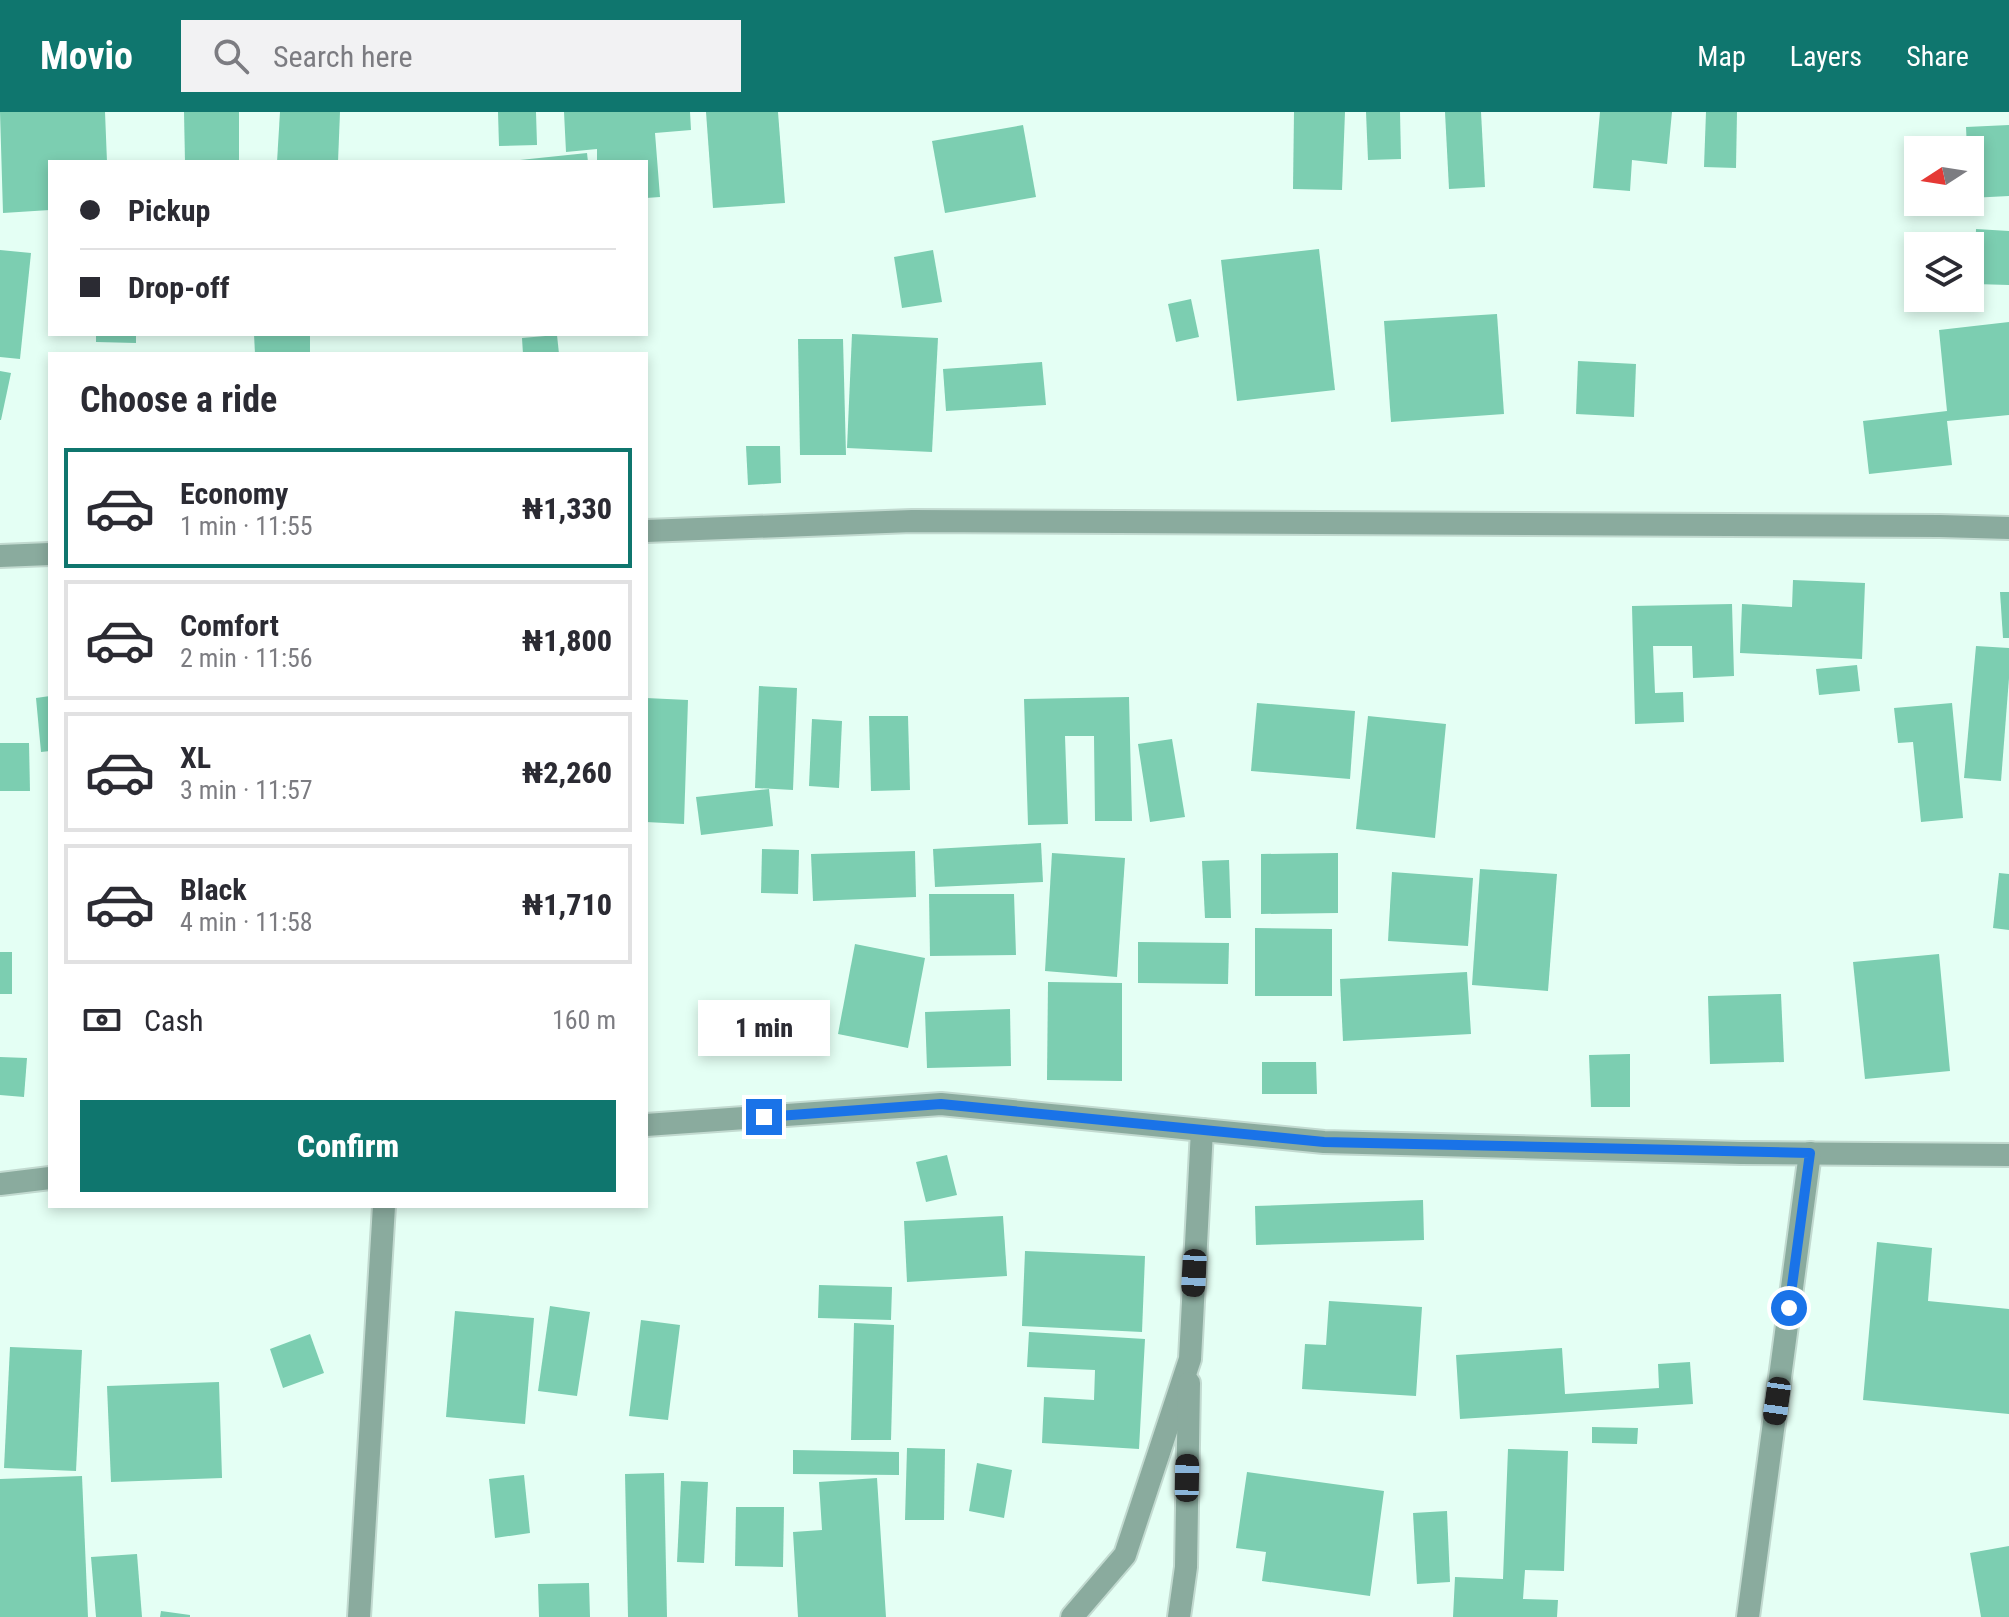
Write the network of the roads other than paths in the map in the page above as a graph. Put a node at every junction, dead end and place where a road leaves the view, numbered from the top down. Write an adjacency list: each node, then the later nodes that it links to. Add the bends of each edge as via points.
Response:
1 (2009, 528): 2 (street, via 912,521)
2 (648, 531)
3 (48, 554): 4 (street)
4 (0, 556)
5 (648, 1125): 6 (street, via 941,1104)
6 (1202, 1130): 7 (street, via 1324,1142); 12 (street)
7 (1810, 1153): 8 (street); 16 (street)
8 (2009, 1155)
9 (48, 1178): 10 (street)
10 (0, 1184)
11 (384, 1208): 13 (street)
12 (1190, 1359): 14 (street, via 1125,1555); 15 (street, via 1186,1567)
13 (359, 1617)
14 (1072, 1617)
15 (1179, 1617)
16 (1748, 1617)

